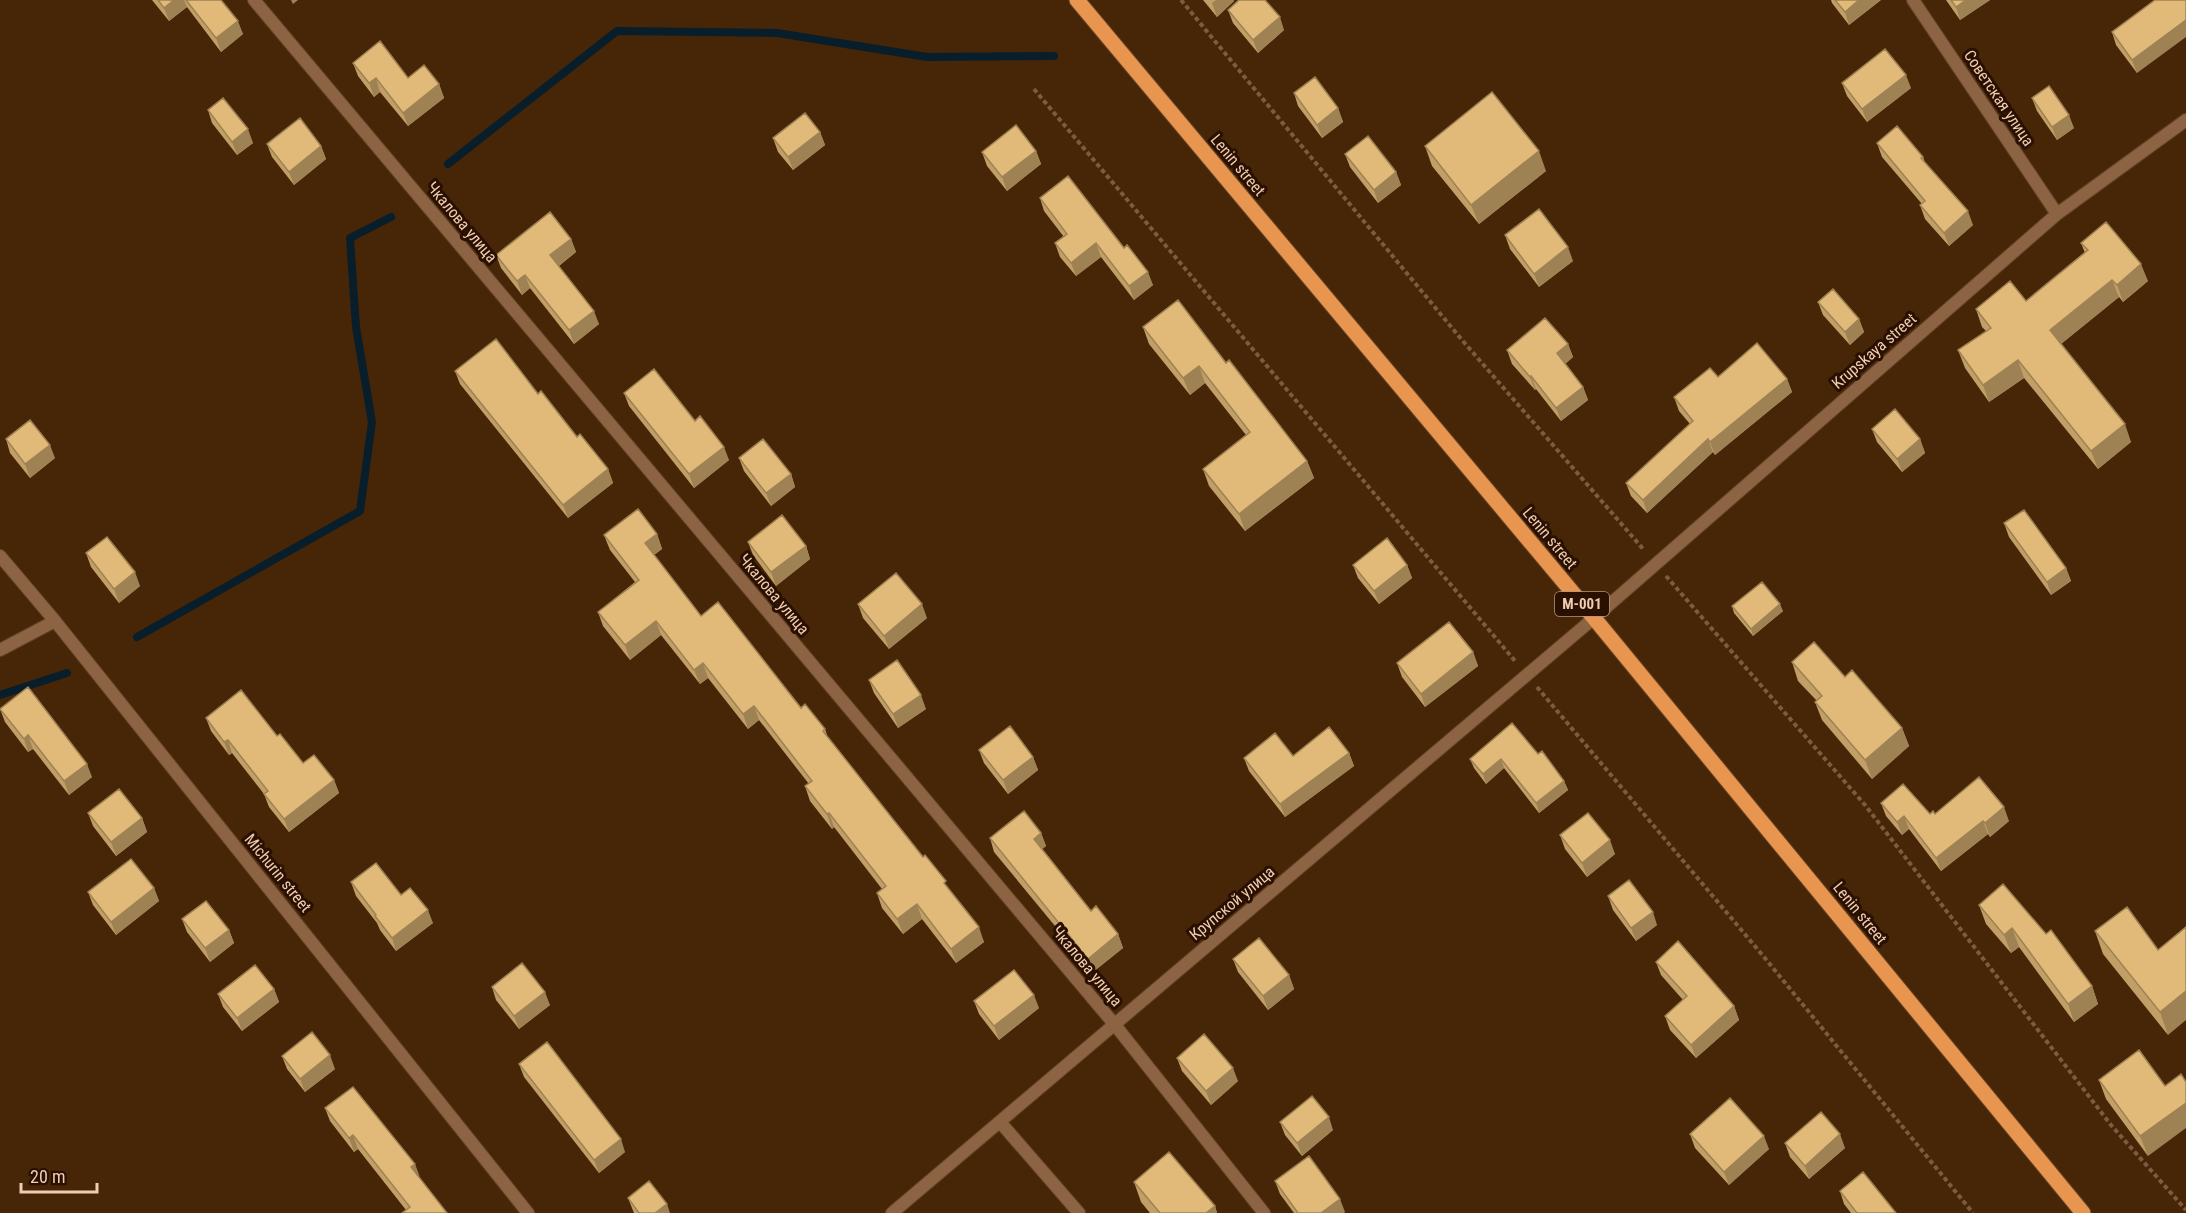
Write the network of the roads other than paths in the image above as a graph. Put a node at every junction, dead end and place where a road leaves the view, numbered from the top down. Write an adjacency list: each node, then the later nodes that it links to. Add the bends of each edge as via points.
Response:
1 (254, 0): 10 (street, Чкалова улица)
2 (1077, 0): 7 (main road, Lenin street / М-001)
3 (1912, 0): 5 (street, Советская улица)
4 (2186, 120): 5 (street, Krupskaya street)
5 (2058, 214): 7 (street, Krupskaya street)
6 (0, 556): 8 (street, Michurin street)
7 (1594, 618): 10 (street, Крупской улица); 16 (main road, Lenin street / М-001)
8 (55, 621): 9 (street); 12 (street, Michurin street)
9 (0, 650)
10 (1115, 1025): 11 (street, Крупской улица); 15 (street, Чкалова улица)
11 (1000, 1122): 13 (street, Крупской улица); 14 (street)
12 (528, 1213)
13 (892, 1213)
14 (1078, 1213)
15 (1264, 1213)
16 (2083, 1213)

